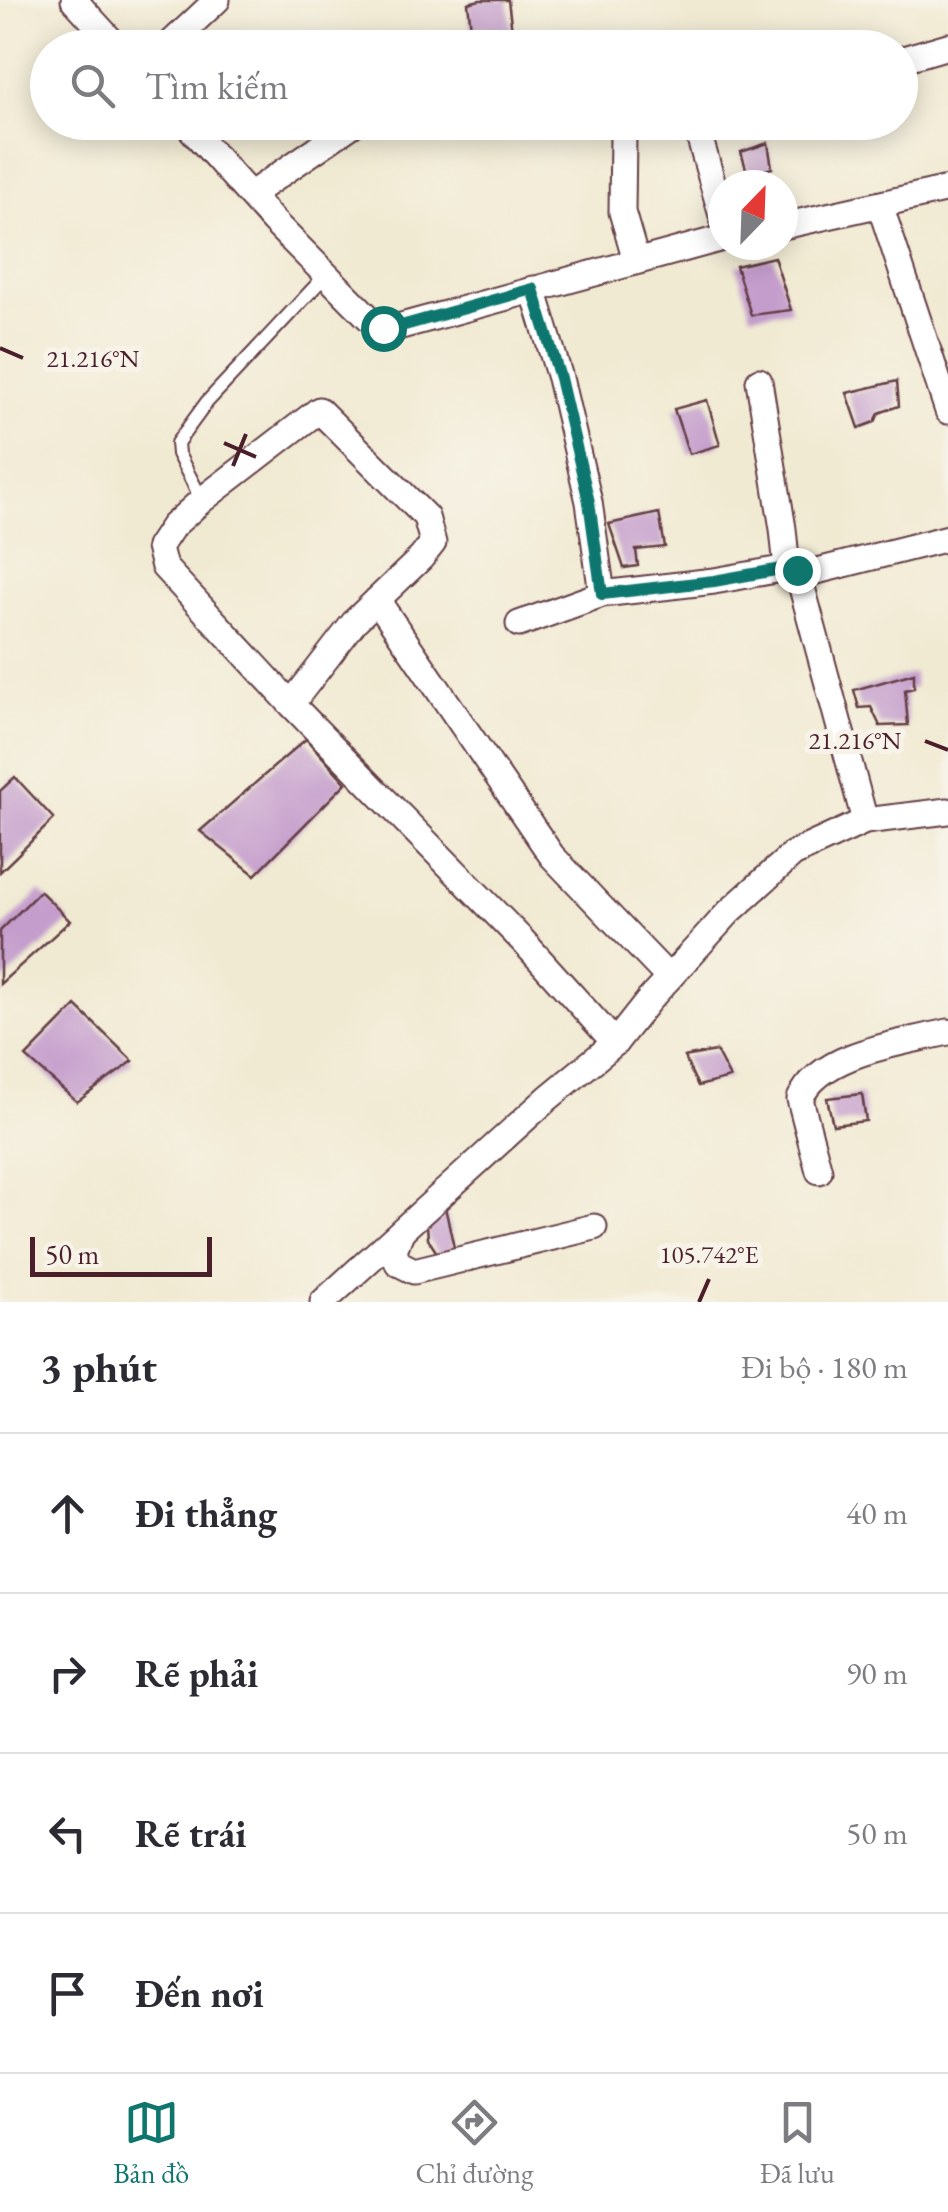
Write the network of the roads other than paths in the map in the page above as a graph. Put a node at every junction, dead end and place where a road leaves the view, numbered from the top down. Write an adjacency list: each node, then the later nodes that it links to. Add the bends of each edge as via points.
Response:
1 (74, 0): 3 (street)
2 (217, 0): 4 (street)
3 (102, 30)
4 (185, 30)
5 (948, 46): 6 (street)
6 (918, 55)
7 (201, 140): 13 (street)
8 (330, 140): 13 (street)
9 (623, 140): 17 (street, via 622,212)
10 (700, 140): 11 (street)
11 (709, 170)
12 (948, 190): 14 (street)
13 (250, 195): 18 (street)
14 (880, 205): 15 (street); 21 (street)
15 (798, 223)
16 (708, 242): 17 (street)
17 (636, 260): 19 (street)
18 (326, 274): 19 (street, via 383,328); 22 (lane, via 177,443)
19 (533, 289): 25 (street, via 589,502)
20 (760, 381): 24 (street)
21 (948, 412)
22 (202, 500): 26 (street, via 319,410 426,517 432,543); 28 (street, via 160,547 164,567)
23 (948, 538): 24 (street, via 813,572)
24 (792, 568): 25 (street); 30 (street)
25 (602, 594): 27 (street)
26 (377, 600): 28 (street); 31 (street, via 552,856)
27 (519, 624)
28 (291, 704): 33 (street)
29 (948, 811): 30 (street)
30 (866, 822): 31 (street, via 794,854 728,912)
31 (669, 978): 33 (street)
32 (948, 1032): 34 (street, via 846,1058 804,1090 800,1099)
33 (615, 1044): 36 (street)
34 (819, 1171)
35 (594, 1228): 36 (street, via 414,1271 398,1263 394,1250)
36 (402, 1232): 37 (street)
37 (323, 1302)

